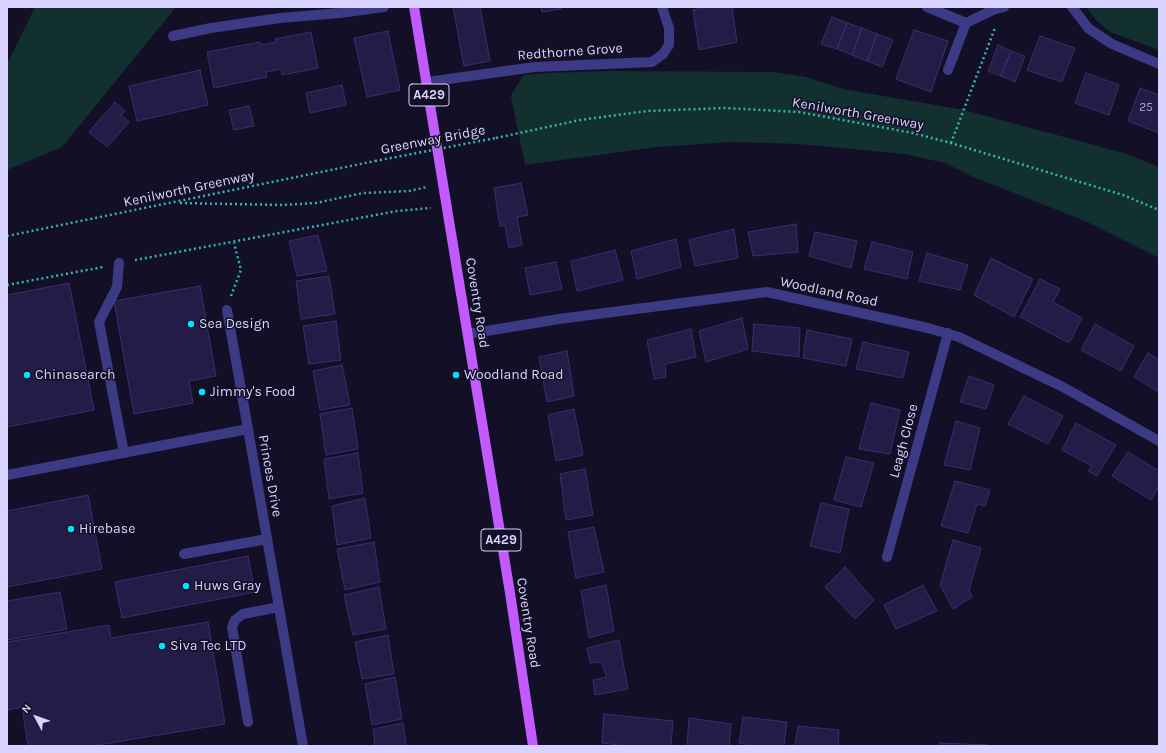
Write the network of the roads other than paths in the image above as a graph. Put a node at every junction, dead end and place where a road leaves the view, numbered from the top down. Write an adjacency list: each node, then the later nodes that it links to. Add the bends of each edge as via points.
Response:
1 (384, 7): 8 (street, via 280,18)
2 (414, 7): 11 (main road, Coventry Road / A429)
3 (662, 7): 11 (street, Redthorne Grove, via 669,28 669,45 663,54 652,62 535,66)
4 (927, 7): 7 (street)
5 (1072, 7): 9 (street, via 1089,29 1112,44)
6 (999, 8): 7 (street)
7 (966, 23): 10 (street)
8 (173, 36)
9 (1159, 64)
10 (948, 70)
11 (427, 82): 15 (main road, Coventry Road / A429)
12 (119, 263): 18 (street, via 117,287 99,322)
13 (227, 310): 16 (street)
14 (948, 333): 15 (street, Woodland Road, via 767,292 559,319); 17 (street, Woodland Road, via 1063,387); 22 (street, Leagh Close)
15 (468, 334): 26 (main road, Coventry Road / A429)
16 (248, 429): 18 (street, Princes Drive); 20 (street, Princes Drive)
17 (1159, 441)
18 (124, 453): 19 (street, Princes Drive)
19 (7, 475)
20 (267, 539): 21 (street); 23 (street, Princes Drive)
21 (184, 554)
22 (887, 557)
23 (279, 607): 24 (street, via 243,614 235,620 232,627); 25 (street, Princes Drive)
24 (248, 722)
25 (303, 746)
26 (533, 746)

